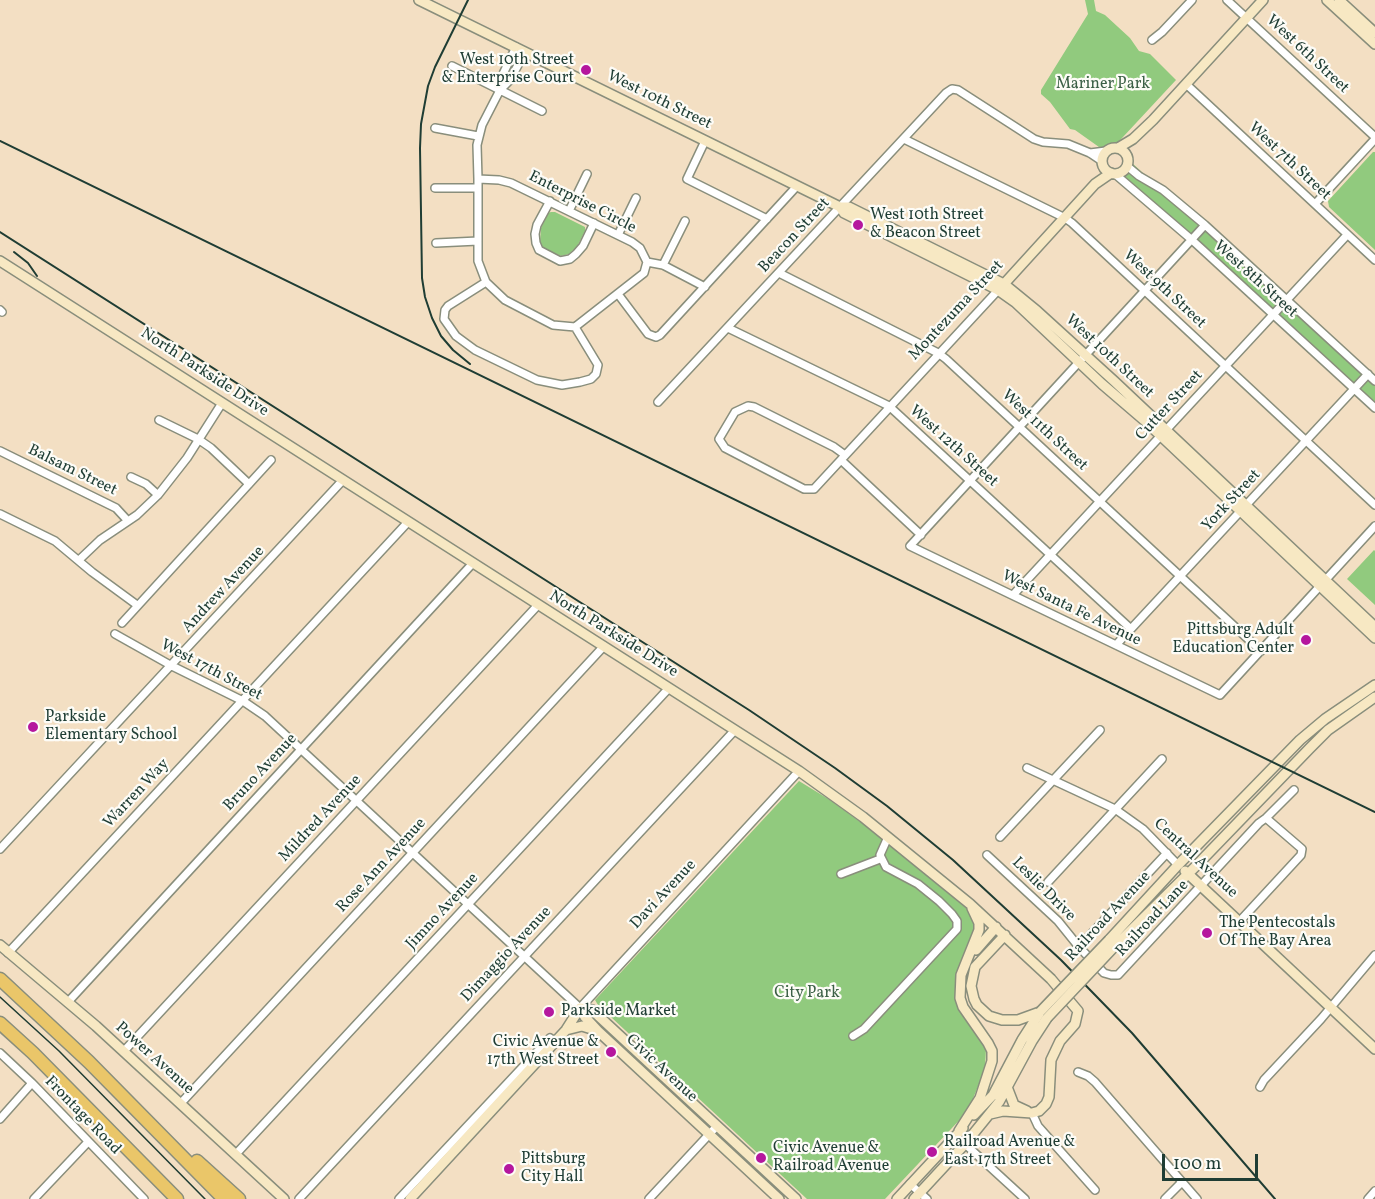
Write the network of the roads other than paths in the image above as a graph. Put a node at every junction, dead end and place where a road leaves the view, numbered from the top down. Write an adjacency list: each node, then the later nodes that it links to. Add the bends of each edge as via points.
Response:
1 (419, 0): 11 (street, West 10th Street)
2 (1192, 0): 9 (street)
3 (1227, 0): 7 (street, West 6th Street)
4 (1263, 0): 7 (street)
5 (1327, 0): 10 (street)
6 (1339, 0): 8 (street)
7 (1247, 17): 13 (street); 18 (street, West 6th Street)
8 (1375, 33)
9 (1152, 40)
10 (1375, 44)
11 (520, 50): 14 (street, via 502,76); 21 (street, West 10th Street)
12 (452, 66): 14 (street)
13 (1186, 84): 20 (street); 36 (street, West 7th Street)
14 (500, 90): 15 (street); 17 (street)
15 (542, 111)
16 (435, 128): 17 (street)
17 (478, 136): 29 (street)
18 (1375, 138): 36 (street)
19 (904, 139): 24 (street, Beacon Street, via 952,89 1034,139 1068,144); 37 (street, Beacon Street); 39 (street, West 9th Street)
20 (1133, 139): 22 (street); 25 (street)
21 (705, 141): 31 (street, West 10th Street); 40 (street, via 687,179)
22 (1118, 148): 23 (street); 25 (street)
23 (1106, 151): 24 (street); 26 (street)
24 (1090, 153): 26 (street)
25 (1126, 160): 28 (street, via 1122,172); 43 (street, West 8th Street, via 1139,176 1163,190)
26 (1102, 163): 28 (street); 30 (street, Montezuma Street)
27 (587, 174): 38 (street)
28 (1113, 174): 30 (street, Montezuma Street); 46 (street, West 8th Street)
29 (478, 179): 33 (street); 35 (street, Enterprise Circle, via 511,183)
30 (1095, 184): 39 (street, Montezuma Street)
31 (797, 186): 37 (street, West 10th Street); 40 (street)
32 (435, 188): 33 (street)
33 (478, 188): 47 (street)
34 (636, 198): 44 (street)
35 (550, 201): 38 (street, Enterprise Circle); 42 (street, via 537,225 536,243 539,250 560,261 576,254)
36 (1315, 204): 45 (street, West 7th Street)
37 (840, 207): 53 (street, Beacon Street); 56 (street, West 10th Street, via 849,207)
38 (569, 211): 42 (street, Enterprise Circle)
39 (1065, 218): 56 (street, Montezuma Street); 57 (street, West 9th Street)
40 (767, 219): 55 (street)
41 (685, 220): 52 (street)
42 (594, 223): 44 (street, Enterprise Circle)
43 (1205, 225): 46 (street); 59 (street, West 8th Street)
44 (618, 235): 51 (street, Enterprise Circle, via 640,248)
45 (1347, 235): 49 (street, West 7th Street); 59 (street, Cutter Street)
46 (1192, 240): 57 (street); 60 (street, West 8th Street)
47 (478, 241): 48 (street); 54 (street, via 478,261)
48 (436, 243)
49 (1375, 260)
50 (0, 261): 70 (street, North Parkside Drive)
51 (647, 262): 52 (street); 58 (street, via 639,278)
52 (663, 265): 55 (street)
53 (779, 273): 62 (street, Beacon Street); 63 (street, West 11th Street)
54 (486, 282): 61 (street, via 505,300 553,325); 61 (street, via 448,306 444,315 456,336 486,355 550,384 591,379 598,365)
55 (705, 287): 58 (street, via 656,337 648,334)
56 (1001, 287): 63 (street, Montezuma Street); 64 (street, West 10th Street, via 1037,311)
57 (1146, 291): 64 (street); 65 (street, West 9th Street)
58 (618, 294): 61 (street)
59 (1288, 300): 60 (street, Cutter Street); 66 (street, West 8th Street)
60 (1274, 315): 65 (street, Cutter Street); 68 (street, West 8th Street)
61 (575, 327)
62 (728, 328): 69 (street, Beacon Street); 71 (street, West 12th Street)
63 (938, 353): 71 (street, Montezuma Street); 74 (street, West 11th Street)
64 (1082, 359): 74 (street); 75 (street, West 10th Street)
65 (1226, 367): 75 (street, Cutter Street); 77 (street, West 9th Street)
66 (1368, 374): 67 (street, West 8th Street); 68 (street, York Street)
67 (1375, 381)
68 (1354, 389): 72 (street, West 8th Street); 77 (street, York Street)
69 (658, 402)
70 (222, 403): 76 (street); 82 (street, North Parkside Drive)
71 (889, 406): 79 (street, Montezuma Street); 83 (street, West 12th Street)
72 (1375, 408)
73 (159, 420): 76 (street)
74 (1019, 427): 83 (street); 86 (street, West 11th Street)
75 (1163, 433): 86 (street, Cutter Street); 88 (street, West 10th Street)
76 (198, 439): 84 (street); 85 (street, via 176,475)
77 (1306, 441): 87 (street, West 9th Street); 88 (street, York Street)
78 (0, 451): 90 (street, Balsam Street, via 116,508)
79 (843, 457): 79 (street, Montezuma Street, via 834,447 748,406 735,412 719,439 725,448 809,490 818,486); 93 (street)
80 (271, 460): 84 (street)
81 (130, 477): 85 (street)
82 (343, 480): 91 (street, North Parkside Drive); 110 (street, Andrew Avenue)
83 (970, 481): 93 (street); 94 (street, West 12th Street)
84 (249, 484): 101 (street)
85 (158, 495): 90 (street)
86 (1100, 501): 94 (street, Cutter Street); 97 (street, West 11th Street)
87 (1375, 505)
88 (1243, 509): 97 (street, York Street); 98 (street, West 10th Street)
89 (0, 514): 95 (street, via 55,541)
90 (128, 521): 95 (street)
91 (408, 522): 96 (street, North Parkside Drive); 116 (street, Warren Way)
92 (1375, 526): 98 (street)
93 (921, 535): 99 (street, West Santa Fe Avenue, via 910,546)
94 (1050, 555): 99 (street, Cutter Street); 104 (street, West 12th Street)
95 (79, 560): 101 (street)
96 (473, 562): 100 (street, North Parkside Drive); 119 (street, Bruno Avenue)
97 (1181, 576): 104 (street, York Street); 109 (street, West 11th Street)
98 (1323, 582): 103 (street); 106 (street); 109 (street)
99 (1012, 595): 107 (street, West Santa Fe Avenue)
100 (538, 604): 108 (street, North Parkside Drive); 125 (street, Mildred Avenue)
101 (137, 605): 102 (street)
102 (122, 623)
103 (1375, 627)
104 (1131, 628): 107 (street, York Street)
105 (115, 634): 110 (street, West 17th Street)
106 (1375, 638)
107 (1116, 645): 109 (street, West Santa Fe Avenue, via 1220,695)
108 (604, 646): 113 (street, North Parkside Drive); 131 (street, Rose Ann Avenue)
109 (1261, 651)
110 (172, 666): 116 (street, West 17th Street); 130 (street, Andrew Avenue)
111 (1375, 678): 114 (street)
112 (1375, 685): 114 (street, Railroad Avenue)
113 (669, 688): 117 (street, North Parkside Drive); 140 (street, Jimno Avenue)
114 (1359, 695): 135 (street, Railroad Avenue, via 1300,740)
115 (1375, 697): 137 (street, Railroad Avenue, via 1322,736)
116 (243, 701): 119 (street, West 17th Street); 148 (street, Warren Way)
117 (735, 729): 122 (street, North Parkside Drive); 150 (street, Dimaggio Avenue)
118 (1100, 730): 123 (street)
119 (302, 748): 125 (street, West 17th Street); 153 (street, Bruno Avenue)
120 (1162, 759): 126 (street)
121 (1027, 768): 123 (street, Central Avenue)
122 (799, 771): 128 (street, North Parkside Drive); 155 (street, Davi Avenue)
123 (1053, 782): 126 (street, Central Avenue); 129 (street)
124 (1293, 790): 127 (street, Railroad Lane)
125 (357, 800): 131 (street, West 17th Street); 163 (street, Mildred Avenue)
126 (1115, 809): 132 (street, Central Avenue); 138 (street)
127 (1266, 818): 139 (street, Railroad Lane); 142 (street, via 1302,849 1301,855)
128 (888, 837): 134 (street); 141 (street, North Parkside Drive)
129 (1000, 837)
130 (0, 849)
131 (413, 852): 140 (street, West 17th Street); 170 (street, Rose Ann Avenue)
132 (1167, 853): 135 (street, Central Avenue); 147 (street)
133 (987, 855): 147 (street, Leslie Drive, via 1050,912)
134 (880, 859): 136 (street); 160 (street, via 886,867 939,901 957,921 957,929 864,1029)
135 (1178, 865): 137 (street, Central Avenue); 145 (street, Railroad Avenue)
136 (841, 874)
137 (1188, 874): 139 (street, Central Avenue); 145 (street, Railroad Avenue)
138 (1048, 882)
139 (1201, 886): 142 (street, Central Avenue); 147 (street, Railroad Lane, via 1118,975 1104,973)
140 (468, 904): 150 (street, West 17th Street); 179 (street, Jimno Avenue)
141 (970, 904): 143 (street, North Parkside Drive); 151 (street, via 979,930)
142 (1239, 922): 154 (street, Central Avenue)
143 (996, 927): 144 (street, North Parkside Drive); 151 (street)
144 (1005, 935): 156 (street, via 975,967 970,986 974,999 989,1016 1002,1020); 171 (street, North Parkside Drive, via 1052,979 1078,1011 1075,1024 1058,1044 1051,1060 1046,1104)
145 (1112, 943): 156 (street, Railroad Avenue, bridge)
146 (0, 945): 148 (street, Power Avenue)
147 (1079, 947)
148 (8, 953): 153 (street, Power Avenue)
149 (1375, 955): 154 (street)
150 (525, 956): 155 (street, West 17th Street); 191 (street, Dimaggio Avenue)
151 (969, 958): 175 (street, via 961,975 960,998 988,1042 992,1061 980,1098)
152 (0, 979): 165 (highway)
153 (68, 1002): 163 (street, Power Avenue)
154 (1331, 1006): 162 (street, Central Avenue); 169 (street)
155 (580, 1008): 158 (street, Davi Avenue); 159 (street, Civic Avenue); 174 (street, Civic Avenue, via 592,1010)
156 (1044, 1015): 168 (street, Railroad Avenue); 175 (street, Railroad Avenue, via 1022,1040 993,1095)
157 (0, 1023): 187 (highway)
158 (566, 1030): 159 (street, via 582,1026); 161 (street, Davi Avenue)
159 (598, 1031): 176 (street, Civic Avenue)
160 (853, 1036)
161 (555, 1042): 192 (street, Davi Avenue, via 550,1038); 193 (street, Davi Avenue)
162 (1375, 1049)
163 (124, 1051): 170 (street, Power Avenue)
164 (0, 1053): 167 (street, Frontage Road)
165 (89, 1062): 188 (highway); 189 (highway)
166 (1078, 1072): 180 (street, via 1095,1082)
167 (32, 1083): 173 (street); 177 (street, Frontage Road)
168 (1007, 1087): 171 (street, via 1014,1105); 172 (street, Railroad Avenue)
169 (1260, 1088)
170 (181, 1103): 179 (street, Power Avenue)
171 (1032, 1113): 172 (street); 182 (street, via 1038,1126)
172 (990, 1114): 178 (street, Railroad Avenue)
173 (0, 1119)
174 (716, 1126): 176 (street); 196 (street, Civic Avenue)
175 (960, 1131): 181 (street, Railroad Avenue)
176 (709, 1134): 194 (street); 195 (street, Civic Avenue)
177 (88, 1142): 184 (street, Frontage Road); 186 (street)
178 (965, 1144): 185 (street, Railroad Avenue); 198 (street)
179 (236, 1154): 190 (street, Power Avenue)
180 (1182, 1182): 199 (street); 200 (street)
181 (910, 1184): 185 (street); 197 (street, Railroad Avenue)
182 (1095, 1190)
183 (1375, 1191): 201 (street)
184 (139, 1197)
185 (920, 1197)
186 (34, 1199)
187 (177, 1199)
188 (224, 1199)
189 (239, 1199)
190 (284, 1199)
191 (299, 1199)
192 (399, 1199)
193 (410, 1199)
194 (649, 1199)
195 (778, 1199)
196 (796, 1199)
197 (897, 1199)
198 (1025, 1199)
199 (1166, 1199)
200 (1197, 1199)
201 (1368, 1199)

